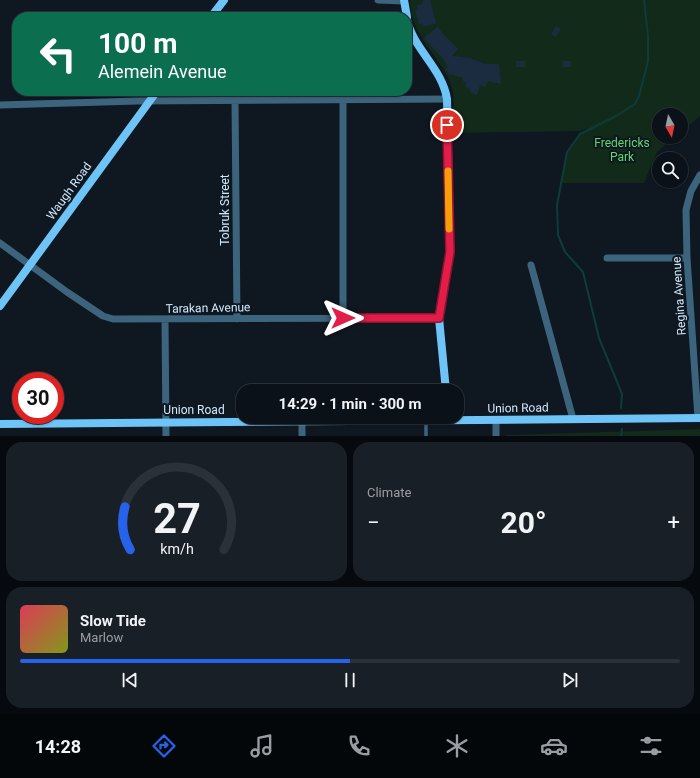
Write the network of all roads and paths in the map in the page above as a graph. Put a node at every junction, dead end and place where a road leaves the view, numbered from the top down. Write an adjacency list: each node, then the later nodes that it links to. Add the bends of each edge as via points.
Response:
1 (224, 0): 4 (main road)
2 (378, 0): 3 (street)
3 (404, 0): 5 (main road)
4 (215, 12)
5 (406, 12)
6 (412, 36): 8 (main road, via 441,78)
7 (154, 96): 11 (main road, Waugh Road)
8 (447, 99): 10 (street); 21 (main road, via 450,252)
9 (235, 100): 10 (street); 11 (street); 22 (street, Tobruk Street)
10 (343, 100): 20 (street)
11 (150, 101): 12 (street); 17 (main road, Waugh Road)
12 (0, 104)
13 (700, 175): 16 (street, Regina Avenue, via 690,190 686,210)
14 (0, 244): 17 (street, Tarakan Avenue)
15 (607, 258): 16 (street)
16 (687, 258): 25 (street, Regina Avenue)
17 (30, 265): 19 (main road, Waugh Road); 23 (street, Tarakan Avenue, via 103,316 126,320)
18 (531, 265): 27 (street)
19 (0, 306)
20 (343, 318): 21 (street, Tarakan Avenue); 22 (street, Tarakan Avenue)
21 (439, 318): 24 (main road)
22 (237, 319): 23 (street, Tarakan Avenue)
23 (164, 320): 29 (street)
24 (445, 384)
25 (699, 418): 27 (main road, Union Road)
26 (464, 419): 28 (main road, Union Road)
27 (573, 419): 28 (main road, Union Road)
28 (496, 420): 37 (street)
29 (166, 422): 30 (main road, Union Road); 31 (main road, Union Road); 34 (street)
30 (236, 422)
31 (0, 424)
32 (302, 424): 35 (street)
33 (426, 424): 36 (lane)
34 (166, 436)
35 (302, 436)
36 (426, 436)
37 (496, 436)

